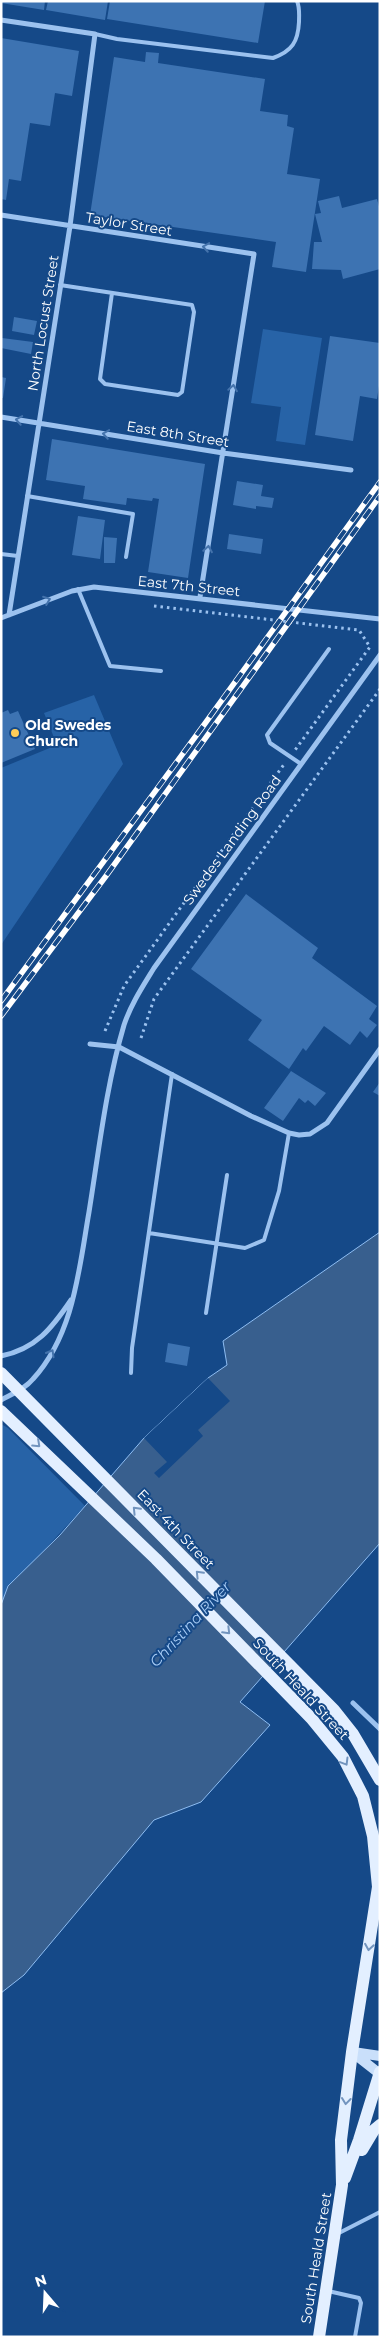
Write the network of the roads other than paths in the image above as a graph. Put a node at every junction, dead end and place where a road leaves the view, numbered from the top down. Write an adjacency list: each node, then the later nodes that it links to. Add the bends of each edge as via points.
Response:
1 (297, 1): 3 (lane, via 299,34 295,45 273,58)
2 (1, 20): 3 (street)
3 (95, 34): 5 (street, North Locust Street)
4 (1, 216): 5 (street, Taylor Street)
5 (70, 226): 6 (street, North Locust Street); 10 (street, Taylor Street, one-way to 5, via 254,254)
6 (60, 285): 7 (lane); 9 (street, North Locust Street)
7 (112, 293): 7 (lane, via 192,306 194,312 182,392 178,395 104,384 100,379)
8 (1, 417): 9 (street, East 8th Street, one-way to 8)
9 (38, 423): 10 (street, East 8th Street, one-way to 9); 12 (street, North Locust Street)
10 (223, 453): 11 (street, East 8th Street); 17 (street, one-way to 10)
11 (351, 470)
12 (27, 496): 14 (street, North Locust Street); 15 (lane, via 133,514)
13 (1, 554): 14 (lane)
14 (18, 556): 18 (street, North Locust Street)
15 (126, 557)
16 (78, 589): 17 (street, East 7th Street, via 94,587); 18 (street, East 7th Street, one-way to 16); 23 (lane, via 110,666)
17 (200, 597): 20 (street, East 7th Street)
18 (9, 615): 19 (street, East 7th Street)
19 (1, 618)
20 (380, 619)
21 (329, 649): 24 (lane, via 267,735 270,743)
22 (380, 655): 24 (street, Swedes Landing Road)
23 (160, 671)
24 (301, 764): 26 (street, Swedes Landing Road, via 154,968 136,998)
25 (90, 1044): 26 (street)
26 (119, 1046): 28 (street); 33 (street, Swedes Landing Road, via 110,1082)
27 (380, 1049): 29 (street, via 327,1123 310,1134)
28 (172, 1074): 29 (street); 31 (lane)
29 (288, 1134): 32 (lane, via 279,1191 264,1240 245,1248)
30 (227, 1175): 32 (lane)
31 (149, 1233): 32 (lane); 37 (lane)
32 (216, 1244): 34 (lane)
33 (75, 1293): 35 (street, Swedes Landing Road, via 43,1338); 38 (street, Swedes Landing Road, one-way to 33, via 31,1382 48,1360)
34 (206, 1312)
35 (1, 1356)
36 (1, 1373): 38 (main road, East 4th Street)
37 (131, 1373)
38 (20, 1390): 39 (street, Swedes Landing Road); 43 (main road, East 4th Street, one-way to 38, via 353,1734 334,1710)
39 (1, 1400)
40 (1, 1411): 44 (main road, South Heald Street, one-way to 44, via 311,1718 343,1757 363,1796 373,1836 378,1887)
41 (353, 1703): 42 (street)
42 (380, 1728)
43 (380, 1780)
44 (352, 2052): 45 (main road); 46 (main road); 48 (main road, South Heald Street, one-way to 48, via 341,2140)
45 (380, 2056)
46 (380, 2073): 48 (main road, South Heald Street)
47 (380, 2125): 48 (main road, via 368,2138)
48 (342, 2184): 50 (main road, South Heald Street)
49 (380, 2212): 50 (lane)
50 (334, 2234): 51 (main road, South Heald Street)
51 (326, 2290): 52 (main road, South Heald Street); 53 (lane, via 359,2298)
52 (319, 2337)
53 (355, 2337)

